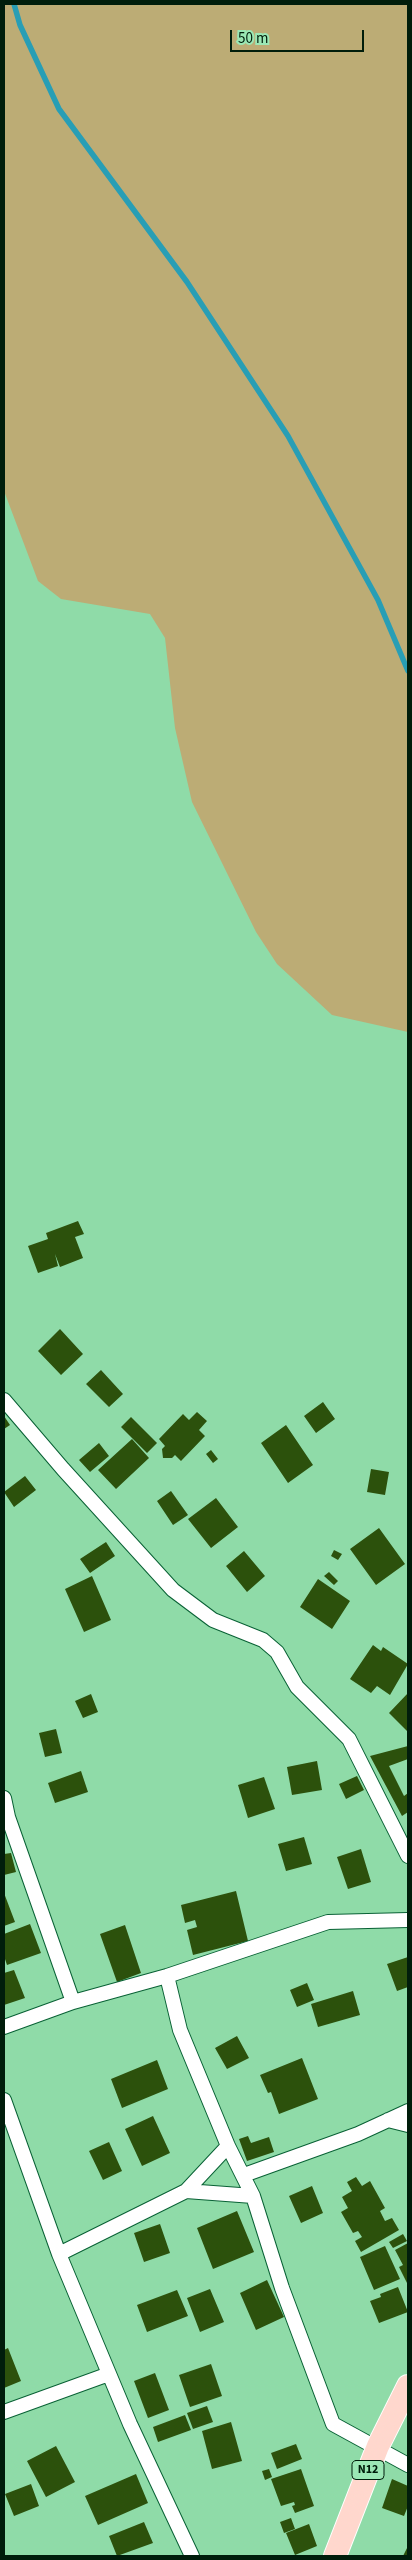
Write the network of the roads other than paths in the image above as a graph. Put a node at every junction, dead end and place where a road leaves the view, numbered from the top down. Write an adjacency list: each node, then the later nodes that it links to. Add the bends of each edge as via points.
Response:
1 (4, 1400): 3 (street, via 173,1590 213,1620 263,1640 277,1652 297,1687 349,1739)
2 (4, 1798): 6 (street)
3 (408, 1856)
4 (408, 1920): 5 (street, via 328,1922)
5 (167, 1976): 6 (street); 12 (street, via 180,2030)
6 (73, 2002): 7 (street)
7 (4, 2027)
8 (4, 2100): 16 (street)
9 (408, 2111): 10 (street)
10 (388, 2120): 11 (street); 13 (street)
11 (408, 2125)
12 (228, 2146): 13 (street); 14 (street)
13 (244, 2175): 15 (street)
14 (186, 2191): 15 (street); 16 (street)
15 (254, 2196): 20 (street, via 282,2288 333,2424)
16 (59, 2254): 17 (street)
17 (109, 2374): 19 (street); 22 (street)
18 (408, 2386): 20 (main road, N12)
19 (4, 2412)
20 (378, 2446): 21 (street); 23 (main road, N12)
21 (408, 2465)
22 (192, 2556)
23 (335, 2556)

